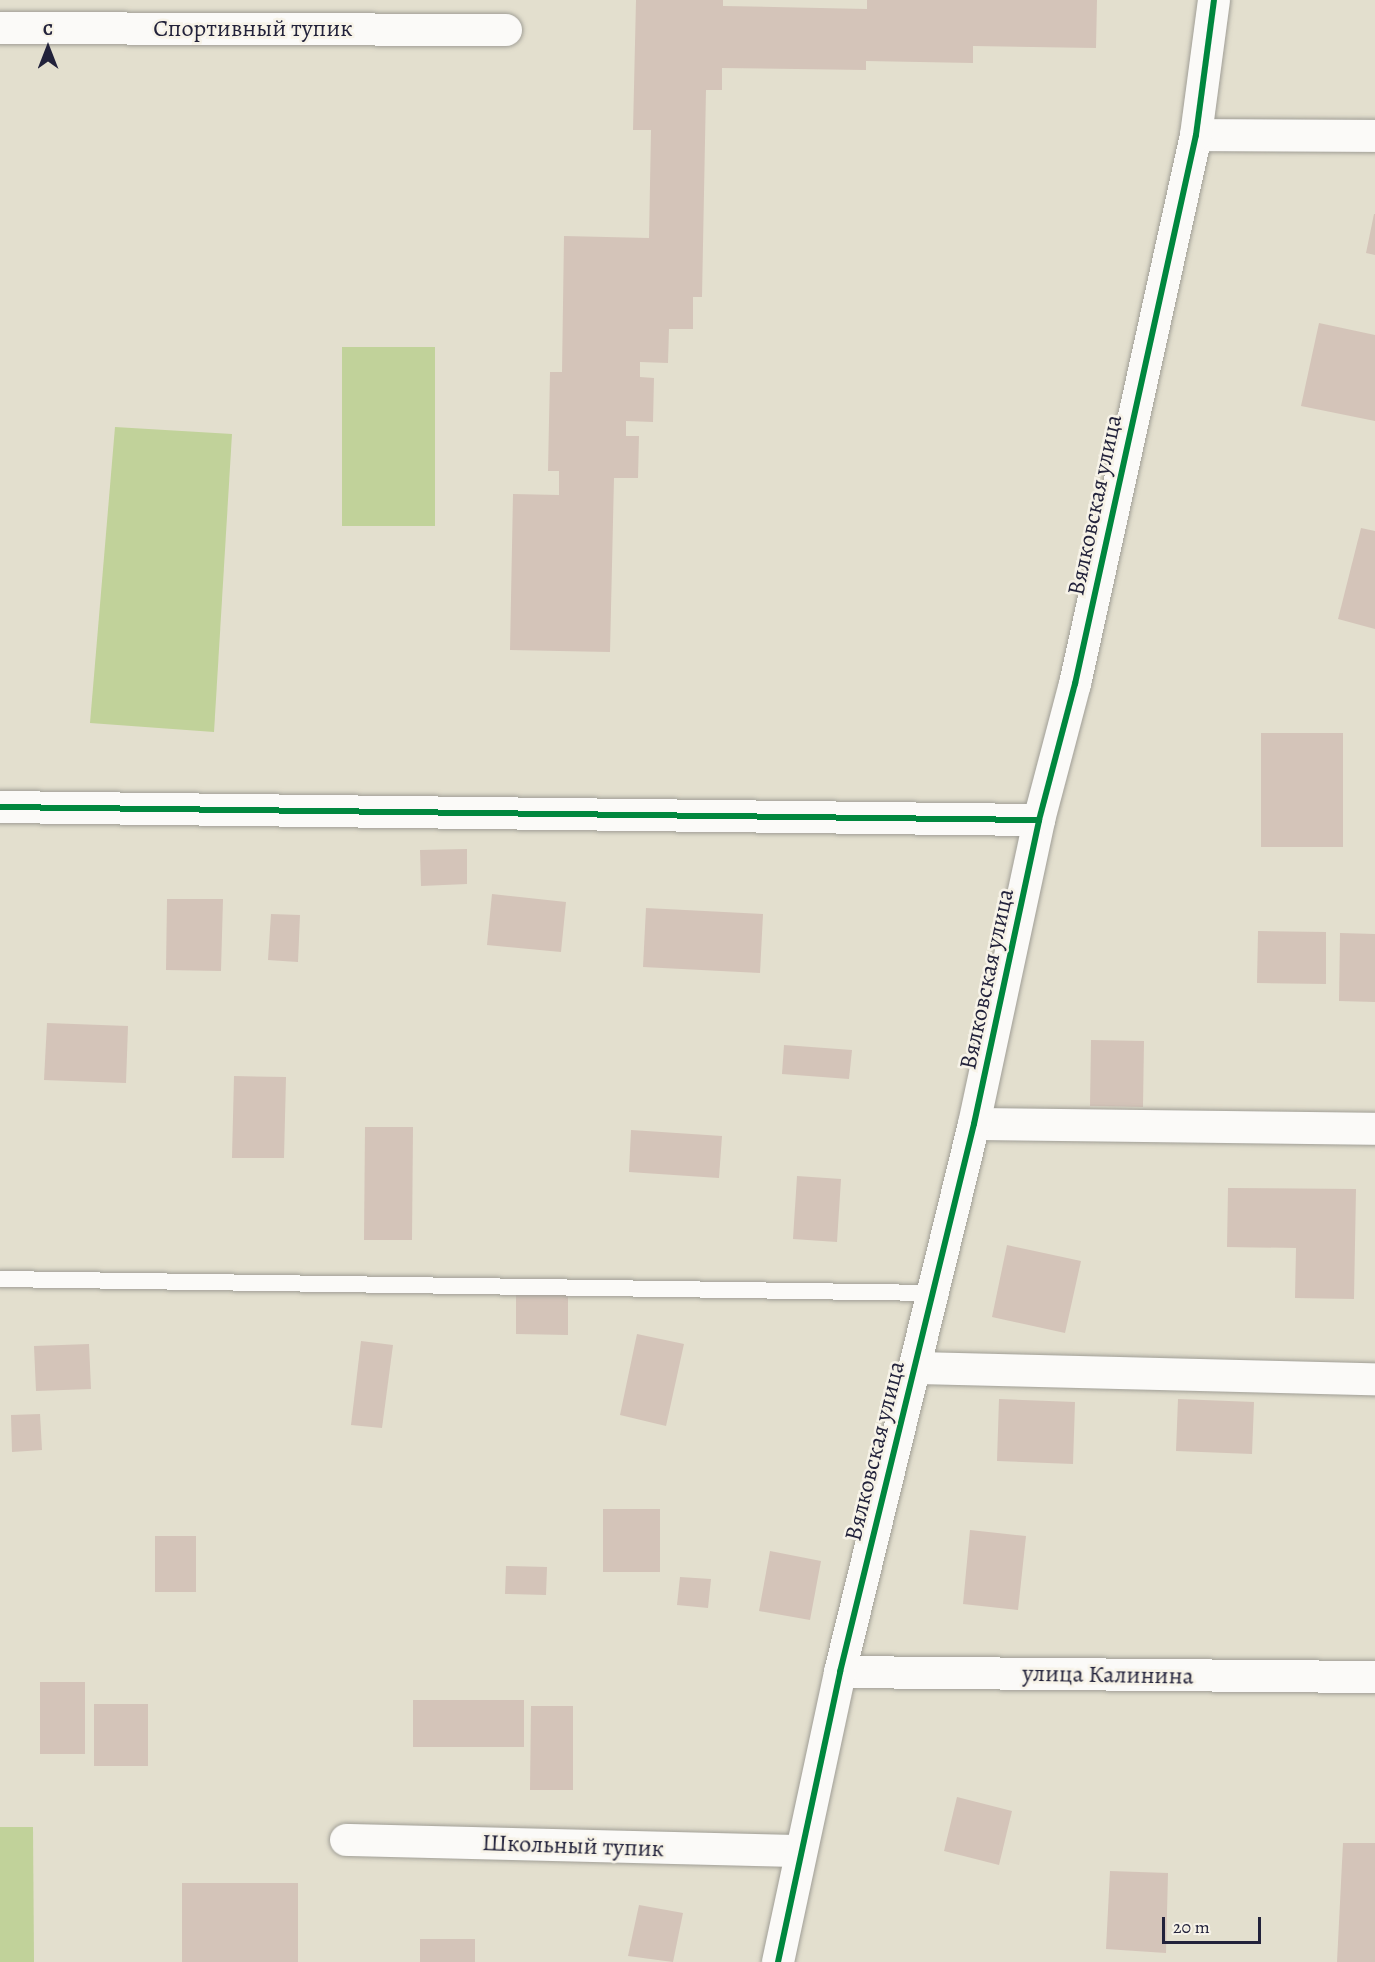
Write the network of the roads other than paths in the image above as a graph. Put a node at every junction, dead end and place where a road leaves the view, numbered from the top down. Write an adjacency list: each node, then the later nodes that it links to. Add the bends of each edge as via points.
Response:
1 (1214, 0): 4 (street, Вялковская улица)
2 (0, 28): 3 (street, Спортивный тупик)
3 (506, 30)
4 (1196, 135): 5 (street); 7 (street, Вялковская улица, via 1075,684)
5 (1375, 136)
6 (0, 807): 7 (street)
7 (1039, 820): 8 (street, Вялковская улица)
8 (974, 1124): 9 (street); 11 (street, Вялковская улица)
9 (1375, 1129)
10 (0, 1279): 11 (lane)
11 (932, 1293): 12 (street, Вялковская улица)
12 (914, 1368): 13 (street); 14 (street, Вялковская улица)
13 (1375, 1379)
14 (840, 1672): 15 (street, улица Калинина); 17 (street, Вялковская улица)
15 (1375, 1677)
16 (346, 1840): 17 (street, Школьный тупик)
17 (800, 1851): 18 (street, Вялковская улица)
18 (778, 1962)

